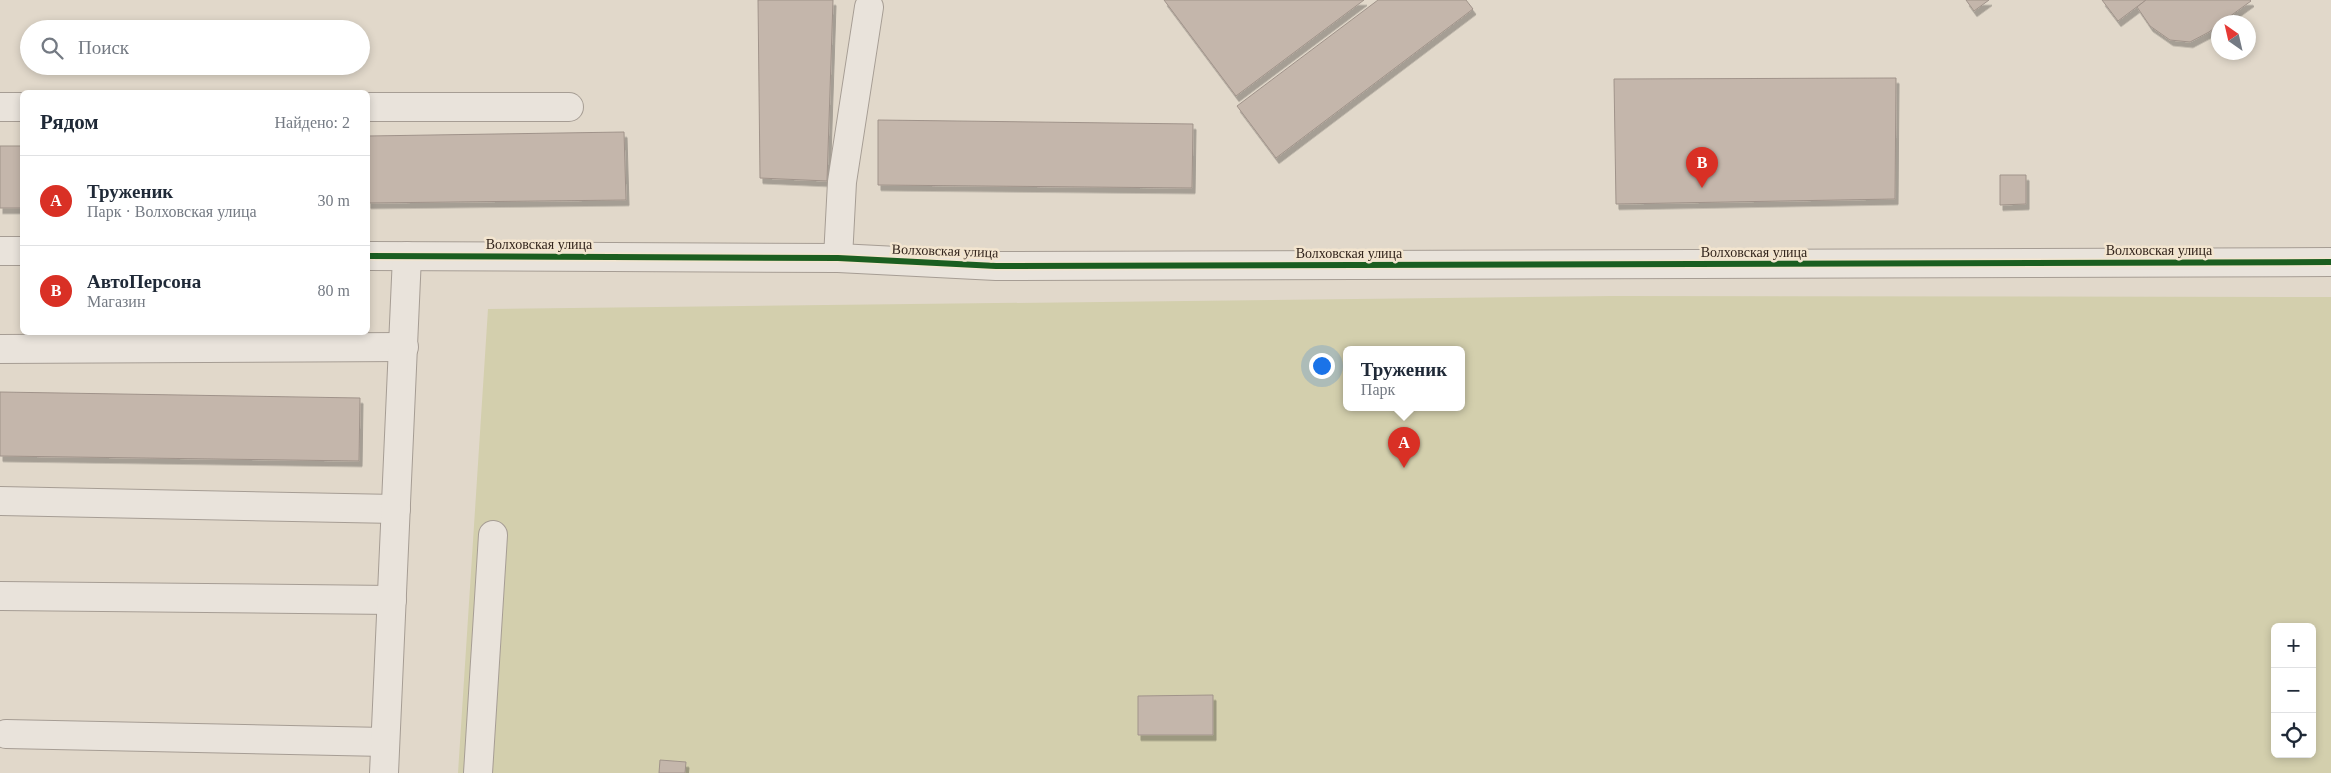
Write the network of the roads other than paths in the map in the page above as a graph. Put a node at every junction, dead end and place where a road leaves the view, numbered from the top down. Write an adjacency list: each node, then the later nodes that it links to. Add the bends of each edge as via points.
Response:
1 (869, 7): 10 (street, via 842,182)
2 (0, 107): 3 (street)
3 (20, 107)
4 (370, 107): 5 (street)
5 (569, 107)
6 (0, 251): 7 (street)
7 (20, 251)
8 (370, 256): 9 (street, Волховская улица)
9 (407, 256): 10 (street, Волховская улица); 12 (street)
10 (838, 258): 11 (street, Волховская улица, via 996,266)
11 (2331, 262)
12 (404, 347): 13 (street); 15 (street)
13 (0, 349)
14 (0, 500): 15 (street)
15 (396, 509): 18 (street)
16 (494, 535): 22 (street)
17 (1, 596): 18 (street)
18 (392, 600): 20 (street)
19 (6, 734): 20 (street)
20 (385, 742): 21 (street)
21 (384, 773)
22 (478, 773)

